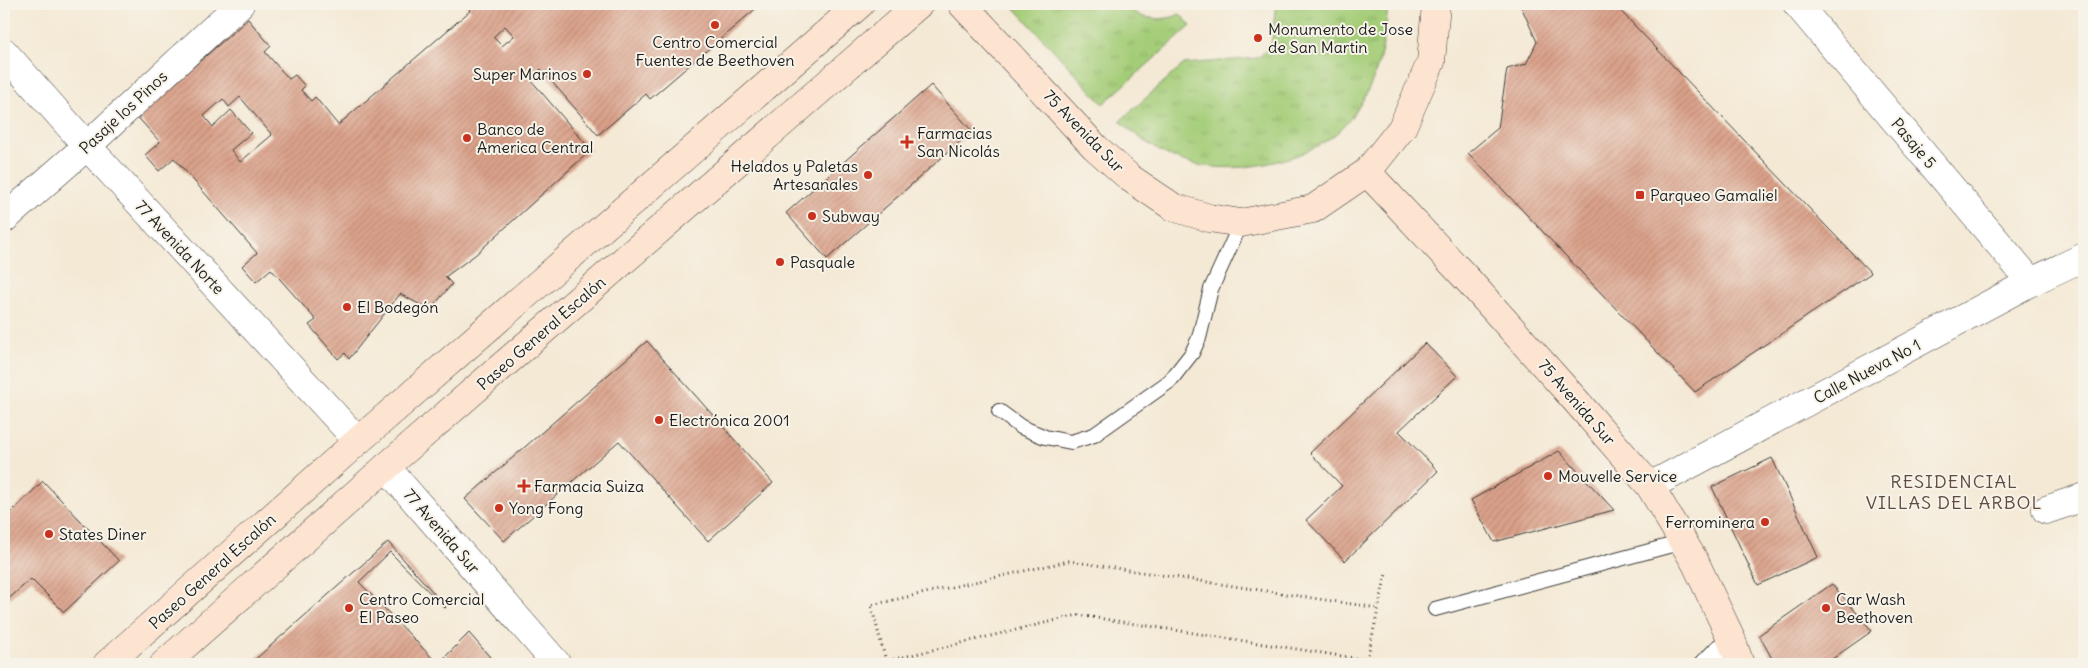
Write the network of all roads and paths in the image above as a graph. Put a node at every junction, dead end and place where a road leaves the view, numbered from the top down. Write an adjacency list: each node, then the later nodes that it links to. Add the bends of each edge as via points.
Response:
1 (240, 4): 8 (street, Pasaje los Pinos)
2 (860, 4): 15 (main road, Paseo General Escalón)
3 (920, 4): 16 (main road, Paseo General Escalón)
4 (962, 4): 11 (main road, 75 Avenida Sur, via 1095,146 1130,178 1173,207)
5 (1436, 4): 9 (main road, 75 Avenida Sur, via 1431,62 1402,128)
6 (1797, 4): 13 (street, Pasaje 5)
7 (4, 52): 8 (street, 77 Avenida Norte)
8 (87, 146): 10 (street, Pasaje los Pinos); 15 (street, 77 Avenida Norte)
9 (1367, 172): 11 (main road, 75 Avenida Sur, via 1313,209); 17 (main road, 75 Avenida Sur, via 1468,280)
10 (4, 219)
11 (1241, 223): 14 (lane, via 1211,289 1199,338 1192,353 1170,380 1094,435 1070,442 1021,427)
12 (2084, 257): 13 (street, Calle Nueva No 1)
13 (2031, 282): 17 (street, Calle Nueva No 1)
14 (999, 412)
15 (358, 441): 27 (main road, Paseo General Escalón)
16 (386, 467): 28 (main road, Paseo General Escalón); 29 (street, 77 Avenida Sur)
17 (1650, 486): 20 (main road, 75 Avenida Sur)
18 (2084, 497): 19 (street)
19 (2046, 510)
20 (1682, 542): 23 (lane); 24 (main road, 75 Avenida Sur)
21 (1386, 574): 22 (path)
22 (1378, 608): 25 (path, via 1069,561 871,605); 26 (path)
23 (1435, 609)
24 (1731, 638): 31 (street); 32 (main road, 75 Avenida Sur)
25 (886, 662): 26 (path, via 1078,615); 30 (path)
26 (1366, 662)
27 (108, 664)
28 (164, 664)
29 (557, 664)
30 (874, 664)
31 (1705, 664)
32 (1740, 664)

